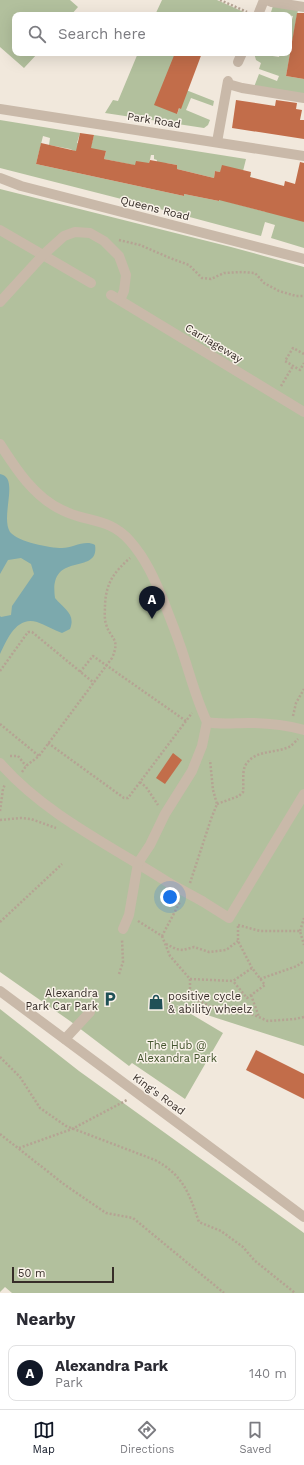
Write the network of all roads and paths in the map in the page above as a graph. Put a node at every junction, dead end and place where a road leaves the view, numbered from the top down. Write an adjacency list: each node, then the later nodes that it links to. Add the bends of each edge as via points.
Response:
1 (220, 0): 4 (path)
2 (265, 0): 3 (street); 5 (street)
3 (304, 7)
4 (249, 12)
5 (256, 12)
6 (304, 98): 8 (street, via 242,88 228,83)
7 (0, 109): 8 (street, Park Road)
8 (217, 142): 9 (street, Park Road)
9 (304, 156)
10 (0, 178): 14 (street, Queens Road, via 21,186)
11 (0, 230): 13 (street)
12 (111, 247): 13 (street, via 90,233 75,232 64,236); 16 (path, via 119,239 140,245 189,264 202,278 211,279 224,273 255,273 264,283 279,291); 22 (street, Carriageway, via 119,256 126,275 124,291 115,298)
13 (43, 255): 15 (street); 17 (street)
14 (304, 259)
15 (91, 283)
16 (304, 296)
17 (0, 302)
18 (304, 354): 20 (path, via 293,348 285,361)
19 (304, 363): 20 (path, via 300,370)
20 (293, 366): 21 (path)
21 (284, 382)
22 (304, 412)
23 (0, 444): 24 (street, via 30,485 48,501 61,510 115,528 130,540)
24 (138, 552): 25 (path, via 108,583 105,618 116,644); 30 (street, via 145,560 157,585 180,644)
25 (107, 666): 27 (path, via 93,656); 28 (path); 31 (path)
26 (0, 671): 27 (path, via 28,632 32,632)
27 (80, 672): 28 (path)
28 (94, 683): 36 (path)
29 (304, 689): 34 (path, via 296,703)
30 (200, 708): 31 (path, via 194,710); 32 (street)
31 (186, 721): 42 (path)
32 (208, 722): 34 (street); 37 (street)
33 (0, 724): 38 (path)
34 (290, 726): 35 (street)
35 (302, 732): 45 (path, via 291,746 262,753 250,760 245,767 243,792)
36 (48, 743): 38 (path); 42 (path, via 124,798 128,798)
37 (200, 751): 45 (path, via 207,754 210,761); 47 (street, via 192,771)
38 (39, 756): 40 (path)
39 (4, 764): 40 (path, via 18,756); 41 (street); 43 (path, via 6,781)
40 (26, 766): 41 (path)
41 (16, 780): 50 (street, via 29,793 76,825)
42 (140, 782): 47 (path)
43 (2, 789): 46 (path)
44 (304, 794): 55 (street)
45 (217, 804): 52 (path)
46 (0, 811)
47 (165, 814): 50 (street)
48 (0, 820): 49 (path, via 31,819)
49 (60, 829)
50 (138, 863): 54 (street); 55 (street, bridge)
51 (62, 864): 57 (path)
52 (187, 889)
53 (182, 899): 61 (path)
54 (129, 915): 59 (street); 61 (path)
55 (229, 918): 58 (path)
56 (304, 918): 60 (path)
57 (0, 922)
58 (238, 925): 60 (path, via 260,931); 62 (path)
59 (123, 929): 67 (path, via 123,962)
60 (300, 931): 64 (path)
61 (162, 936): 63 (path)
62 (238, 941): 63 (path, via 226,950 209,952 194,947 176,949); 66 (path)
63 (165, 944): 68 (path, via 170,956)
64 (304, 946)
65 (304, 961): 69 (path)
66 (252, 968): 69 (path); 70 (path)
67 (119, 974)
68 (190, 979): 70 (path); 75 (path, via 190,990 198,1000 210,1006 242,1010)
69 (260, 979): 72 (path, via 265,985)
70 (233, 981): 72 (path, via 247,998)
71 (0, 991): 76 (street, King's Road)
72 (251, 995): 75 (path)
73 (90, 1012): 76 (street)
74 (304, 1017): 75 (path, via 268,1021)
75 (260, 1018)
76 (65, 1039): 82 (street, King's Road)
77 (0, 1057): 79 (path, via 20,1077 40,1108)
78 (129, 1099): 79 (path)
79 (72, 1129): 81 (path); 84 (path, via 168,1167 184,1184 199,1222 221,1231 243,1247 254,1260)
80 (0, 1134): 81 (path)
81 (19, 1148): 83 (path, via 65,1185 106,1213 133,1218)
82 (304, 1217)
83 (224, 1293)
84 (295, 1293)

